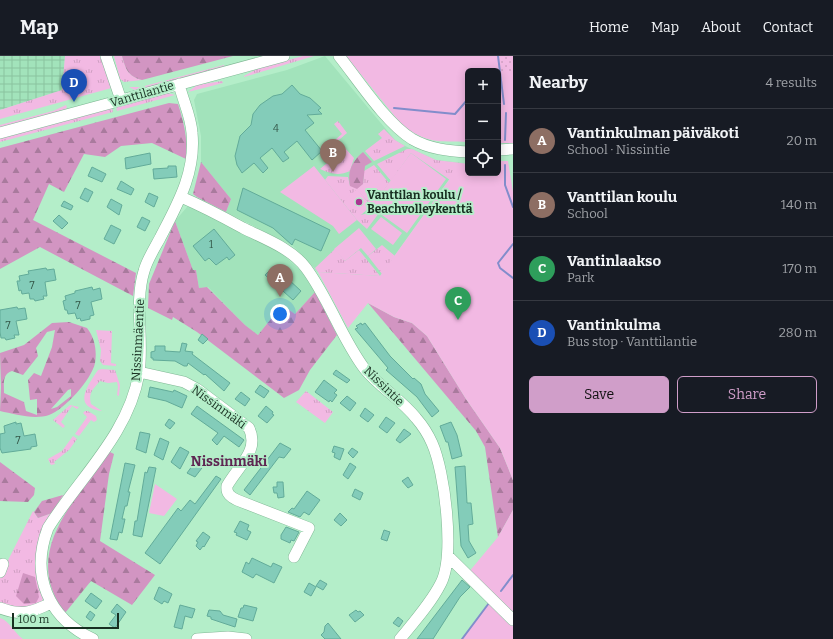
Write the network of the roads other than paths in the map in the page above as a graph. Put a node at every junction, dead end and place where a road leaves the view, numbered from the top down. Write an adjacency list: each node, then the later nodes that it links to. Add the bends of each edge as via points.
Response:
1 (106, 56): 5 (street)
2 (284, 56): 4 (street, Vanttilantie)
3 (339, 56): 9 (street, via 394,124 412,139 446,151)
4 (179, 84): 5 (street, Vanttilantie); 10 (street, Nissinmäentie, via 192,134 191,169)
5 (121, 100): 6 (street, Vanttilantie)
6 (0, 133)
7 (501, 150): 8 (street)
8 (513, 150)
9 (465, 152)
10 (181, 197): 11 (street, Nissinmäentie, via 144,271 140,292); 12 (street, Nissintie, via 281,247 306,268 353,352 372,377 416,417 433,444 442,477)
11 (139, 372): 13 (street, Nissinmäki, via 184,382 249,428 253,436 252,449 227,486 227,491 237,500 309,528); 14 (street, Nissinmäentie, via 126,417 56,516 43,542 41,572)
12 (448, 556): 16 (street); 20 (street, Nissintie, via 441,584)
13 (294, 557)
14 (51, 603): 15 (street, via 19,614); 17 (street, via 70,626)
15 (0, 608)
16 (513, 620)
17 (92, 639)
18 (197, 639): 19 (street)
19 (246, 639)
20 (400, 639)

